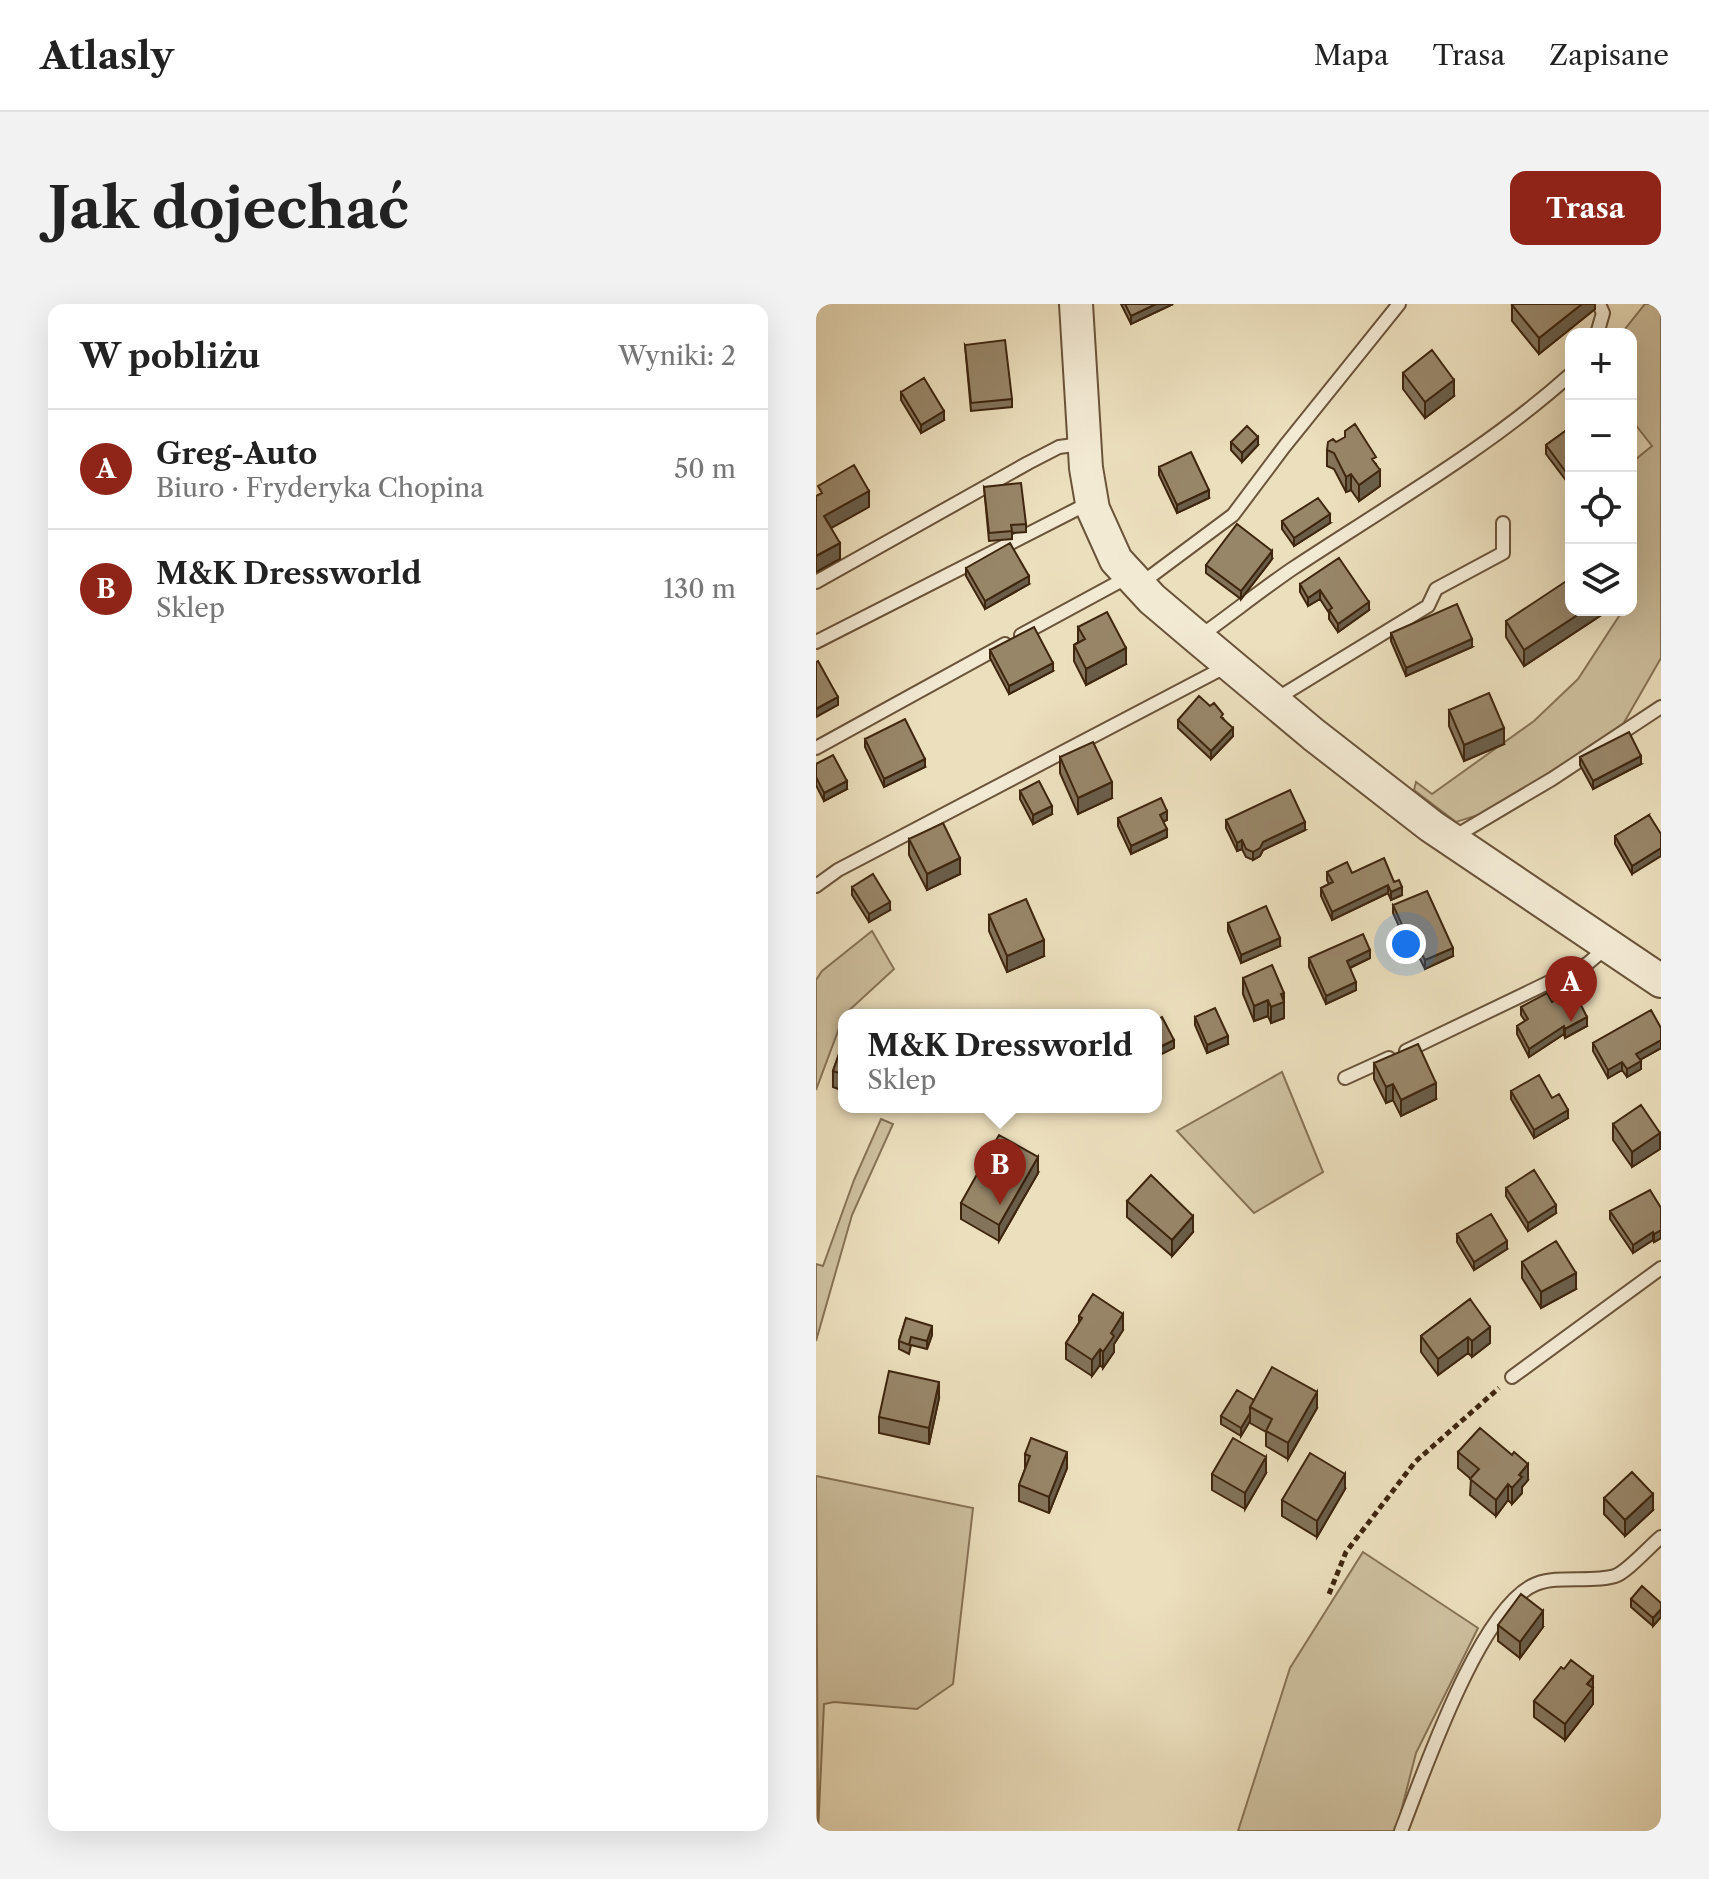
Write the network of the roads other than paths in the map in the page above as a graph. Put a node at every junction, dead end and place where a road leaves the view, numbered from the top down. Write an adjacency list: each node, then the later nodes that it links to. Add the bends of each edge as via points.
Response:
1 (1076, 304): 6 (street)
2 (1399, 304): 9 (lane, via 1233,515)
3 (1599, 304): 4 (lane, via 1603,313)
4 (1599, 328)
5 (1565, 379): 11 (lane, via 1529,412 1289,571)
6 (1085, 444): 7 (street); 10 (lane, via 1059,447)
7 (1092, 501): 9 (street, via 1116,560); 12 (lane)
8 (1503, 523): 14 (lane, via 1503,553 1436,589 1428,606)
9 (1135, 580): 11 (street); 16 (lane)
10 (816, 582)
11 (1198, 638): 13 (street)
12 (816, 642)
13 (1229, 664): 14 (street); 18 (lane)
14 (1274, 701): 17 (street)
15 (1661, 707): 17 (lane, via 1505,809)
16 (816, 748)
17 (1449, 839): 19 (street)
18 (816, 886)
19 (1608, 946): 20 (street); 21 (lane, via 1587,964 1534,991)
20 (1661, 981)
21 (1345, 1078)
22 (1661, 1268): 23 (lane)
23 (1512, 1377)
24 (1661, 1537): 25 (lane, via 1617,1576 1537,1584 1509,1603 1446,1716)
25 (1401, 1831)

